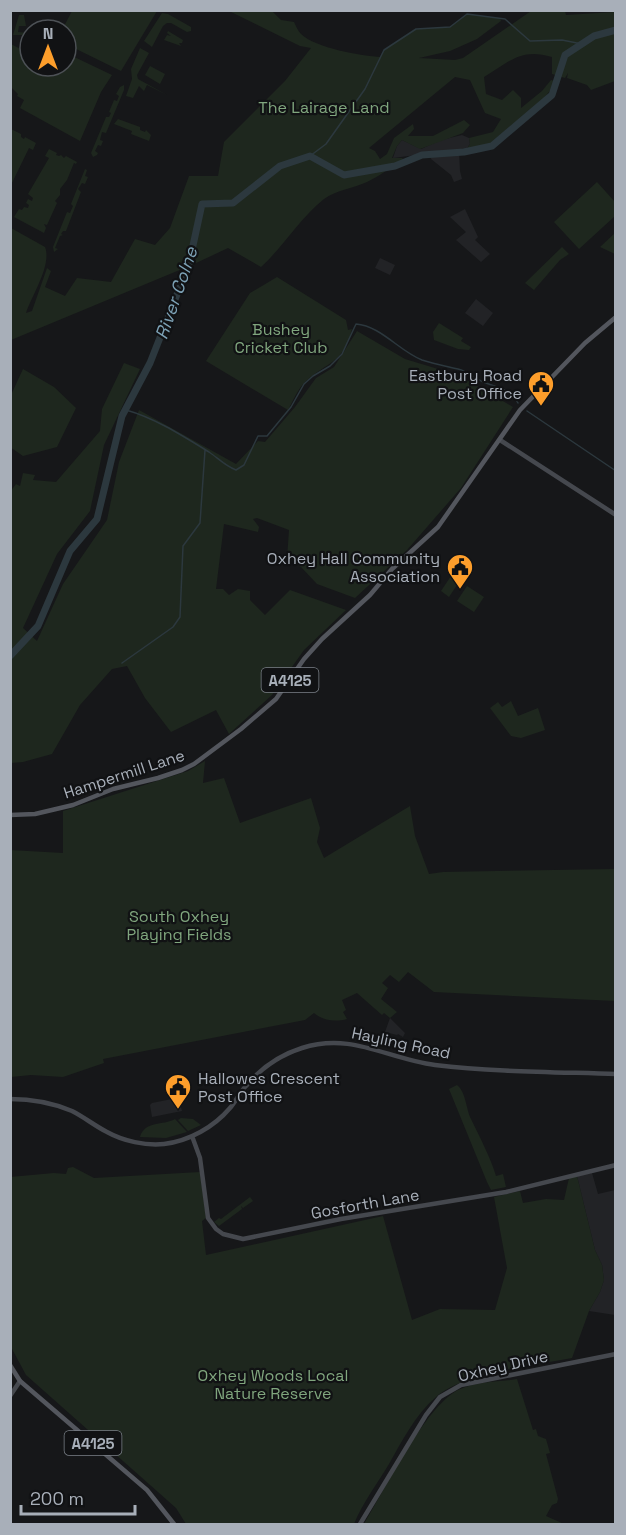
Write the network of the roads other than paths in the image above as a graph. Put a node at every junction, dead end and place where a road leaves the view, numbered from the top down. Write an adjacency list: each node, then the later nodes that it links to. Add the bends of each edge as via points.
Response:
1 (615, 317): 2 (main road, Hampermill Lane / A4125, via 520,410)
2 (500, 440): 3 (street); 4 (main road, Hampermill Lane / A4125, via 438,527 312,650 276,699 219,746 194,764 158,778 113,789 73,805)
3 (615, 515)
4 (10, 815)
5 (615, 1074): 7 (street, Hayling Road, via 444,1066 361,1045 324,1044 290,1053 265,1067 226,1113)
6 (10, 1099): 7 (street, Hayling Road, via 59,1106 108,1133 137,1142 164,1144)
7 (192, 1136): 8 (street, Gosforth Lane, via 200,1158 208,1218 223,1234 243,1239 506,1192)
8 (615, 1165)
9 (615, 1354): 14 (street, Oxhey Drive, via 461,1385 440,1397)
10 (10, 1365): 11 (main road, A4125)
11 (20, 1381): 12 (street); 13 (main road, A4125, via 147,1490)
12 (10, 1396)
13 (174, 1524)
14 (360, 1524)

